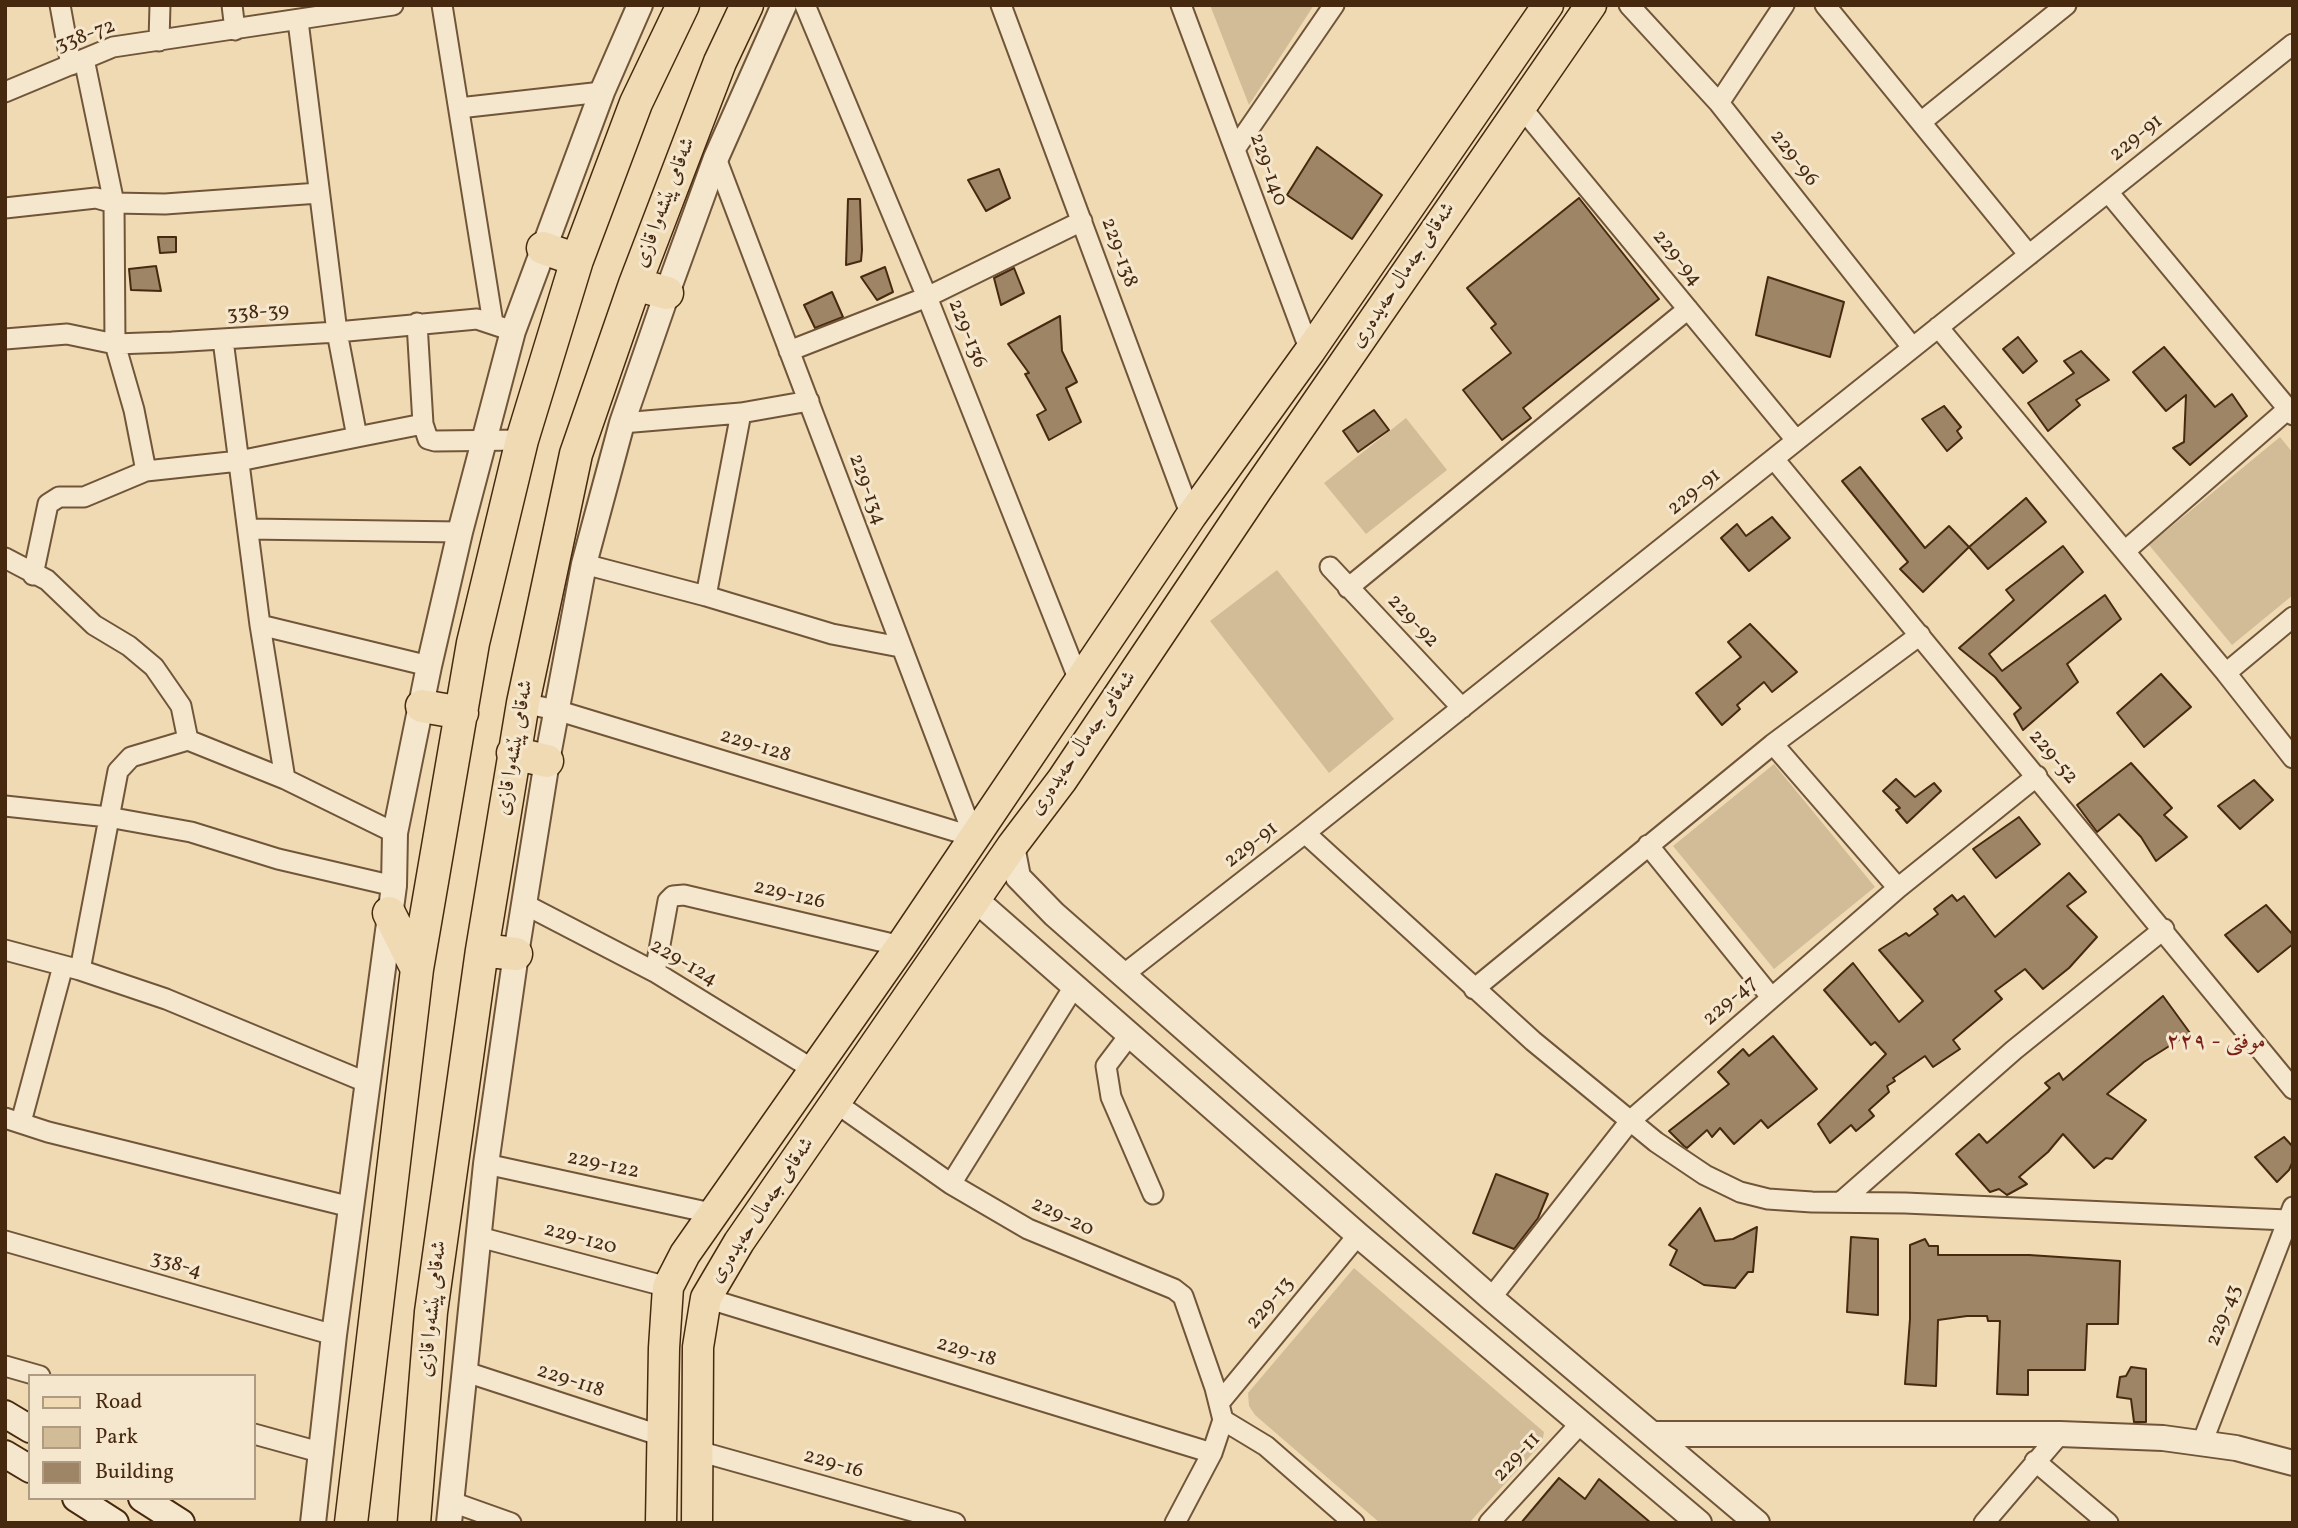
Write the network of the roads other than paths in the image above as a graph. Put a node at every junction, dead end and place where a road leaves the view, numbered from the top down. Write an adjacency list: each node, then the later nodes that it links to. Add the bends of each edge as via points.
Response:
1 (60, 5): 24 (street)
2 (160, 5): 22 (street)
3 (232, 5): 21 (street)
4 (442, 5): 29 (street)
5 (640, 5): 26 (street)
6 (683, 5): 40 (highway, via 636,103)
7 (747, 5): 41 (highway, شەقامی پێشەوا قازی, via 720,62)
8 (784, 5): 32 (street)
9 (805, 5): 43 (street, 229-136)
10 (1001, 5): 37 (street, 229-138)
11 (1181, 5): 31 (street, 229-140)
12 (1335, 5): 31 (street)
13 (1548, 5): 54 (main road, شەقامی جەمال حەیدەری)
14 (1591, 5): 28 (main road, شەقامی جەمال حەیدەری)
15 (1629, 5): 27 (street, 229-96)
16 (1784, 5): 27 (street)
17 (2066, 5): 30 (street)
18 (384, 6): 20 (street, 338-72)
19 (1828, 6): 30 (street)
20 (298, 21): 21 (street, 338-72); 34 (street)
21 (235, 30): 22 (street, 338-72)
22 (159, 41): 24 (street, 338-72, via 113,47)
23 (2293, 44): 33 (street, 229-91)
24 (77, 62): 25 (street, 338-72); 35 (street)
25 (5, 92)
26 (602, 92): 29 (street); 38 (street)
27 (1719, 103): 52 (street, 229-96)
28 (1521, 107): 44 (street, 229-94); 102 (main road, شەقامی جەمال حەیدەری, via 1062,780)
29 (458, 108): 46 (street)
30 (1921, 122): 39 (street)
31 (1235, 149): 54 (street, 229-140)
32 (716, 158): 42 (street); 53 (street, 229-134)
33 (2108, 192): 39 (street, 229-91); 56 (street)
34 (319, 193): 35 (street); 48 (street)
35 (114, 203): 36 (street, via 96,198); 51 (street)
36 (5, 208)
37 (1082, 221): 43 (street); 67 (street, 229-138)
38 (543, 248): 40 (highway); 46 (street)
39 (2029, 255): 47 (street, 229-91)
40 (577, 260): 62 (highway)
41 (635, 284): 42 (highway); 84 (highway, شەقامی پێشەوا قازی, via 576,454)
42 (667, 293): 59 (street)
43 (927, 297): 53 (street); 83 (street, 229-136)
44 (1688, 309): 63 (street, 229-94); 75 (street)
45 (417, 323): 46 (street, 338-39, via 477,319); 48 (street, 338-39); 58 (street)
46 (503, 327): 61 (street)
47 (1938, 327): 52 (street, 229-91); 70 (street)
48 (338, 332): 50 (street, 338-39); 60 (street)
49 (5, 339): 51 (street, 338-39, via 67,334)
50 (223, 340): 51 (street, 338-39); 65 (street)
51 (115, 344): 66 (street)
52 (1912, 347): 63 (street, 229-91)
53 (789, 351): 55 (street, 229-134)
54 (1310, 351): 67 (main road, شەقامی جەمال حەیدەری)
55 (809, 401): 57 (street); 80 (street, 229-134)
56 (2290, 412): 70 (street)
57 (741, 413): 59 (street); 76 (street)
58 (423, 424): 60 (street); 61 (street, via 428,439 435,442)
59 (622, 424): 72 (street)
60 (357, 438): 65 (street)
61 (484, 438): 62 (street); 69 (street)
62 (522, 440): 88 (highway)
63 (1796, 440): 64 (street, 229-91)
64 (1774, 459): 79 (street, 229-52); 86 (street, 229-91)
65 (239, 460): 66 (street); 68 (street)
66 (146, 471): 74 (street, via 84,497 59,497 48,504)
67 (1191, 516): 83 (main road, شەقامی جەمال حەیدەری)
68 (247, 529): 69 (street); 78 (street)
69 (460, 532): 81 (street)
70 (2125, 551): 82 (street)
71 (5, 558): 74 (street)
72 (584, 564): 76 (street); 87 (street)
73 (1330, 567): 75 (street, 229-92)
74 (33, 575): 89 (street, via 47,580 94,625 154,667 181,706)
75 (1348, 588): 86 (street, 229-92)
76 (706, 596): 80 (street, via 832,635)
77 (2293, 617): 82 (street)
78 (260, 625): 81 (street); 95 (street)
79 (1920, 635): 90 (street); 94 (street, 229-52)
80 (900, 648): 100 (street, 229-134)
81 (429, 666): 85 (street)
82 (2226, 673): 92 (street)
83 (1080, 683): 100 (main road, شەقامی جەمال حەیدەری)
84 (523, 703): 87 (street, 229-128); 91 (highway, شەقامی پێشەوا قازی)
85 (422, 706): 88 (highway); 98 (street)
86 (1462, 708): 99 (street, 229-91)
87 (556, 710): 93 (street); 100 (street, 229-128)
88 (462, 713): 115 (highway)
89 (188, 740): 95 (street); 97 (street, via 124,762)
90 (1773, 744): 101 (street); 103 (street)
91 (513, 753): 93 (highway); 112 (highway, شەقامی پێشەوا قازی)
92 (2293, 758)
93 (547, 761): 106 (street)
94 (2038, 776): 103 (street, 229-47); 108 (street, 229-52)
95 (285, 779): 98 (street)
96 (5, 806): 97 (street)
97 (108, 817): 104 (street, via 191,832); 114 (street)
98 (394, 833): 104 (street)
99 (1305, 834): 117 (street, 229-91); 119 (street)
100 (974, 837): 110 (main road, شەقامی جەمال حەیدەری)
101 (1648, 845): 119 (street); 120 (street)
102 (1012, 846): 105 (main road, شەقامی جەمال حەیدەری); 107 (street, via 1017,877)
103 (1898, 888): 120 (street, 229-47)
104 (391, 899): 115 (highway); 123 (street)
105 (976, 900): 109 (street); 125 (main road, شەقامی جەمال حەیدەری)
106 (524, 904): 113 (street); 116 (street, 229-124)
107 (1054, 914): 109 (street, via 1035,914 1028,919 1024,926); 117 (street)
108 (2164, 929): 124 (street, 229-52); 132 (street, via 2014,1050)
109 (1027, 943): 118 (street)
110 (901, 946): 116 (street, 229-126, via 673,896 668,901); 122 (main road, شەقامی جەمال حەیدەری)
111 (5, 950): 114 (street)
112 (482, 950): 113 (highway); 172 (highway, شەقامی پێشەوا قازی, via 431,1312)
113 (516, 954): 128 (street)
114 (71, 968): 123 (street, via 166,999); 126 (street)
115 (417, 969): 171 (highway)
116 (655, 972): 122 (street, 229-124)
117 (1123, 975): 130 (street)
118 (1074, 985): 121 (street); 129 (street)
119 (1474, 989): 127 (street)
120 (1771, 997): 127 (street, 229-47)
121 (1131, 1033): 131 (street, via 1106,1066 1111,1097); 136 (street)
122 (814, 1070): 134 (main road, شەقامی جەمال حەیدەری)
123 (368, 1083): 133 (street)
124 (2293, 1089)
125 (836, 1103): 129 (street, 229-20); 141 (main road, شەقامی جەمال حەیدەری, via 739,1242)
126 (13, 1120): 133 (street)
127 (1630, 1121): 132 (street, via 1705,1175 1740,1192 1768,1199); 142 (street, 229-47)
128 (486, 1164): 134 (street, 229-122); 138 (street)
129 (951, 1184): 147 (street, 229-20, via 1028,1229 1174,1289 1182,1296)
130 (1366, 1189): 136 (street); 142 (street)
131 (1153, 1194)
132 (1840, 1202): 135 (street)
133 (351, 1207): 143 (street)
134 (711, 1213): 140 (main road, شەقامی جەمال حەیدەری)
135 (2290, 1214): 155 (street, 229-43)
136 (1337, 1216): 137 (street)
137 (1358, 1235): 147 (street, 229-13); 149 (street)
138 (479, 1237): 140 (street, 229-120); 145 (street)
139 (5, 1241): 143 (street, 338-4)
140 (668, 1287): 154 (main road, شەقامی جەمال حەیدەری)
141 (706, 1298): 156 (main road, شەقامی جەمال حەیدەری, via 698,1347); 157 (street, 229-18)
142 (1491, 1298): 151 (street)
143 (334, 1335): 158 (street)
144 (5, 1366): 146 (street)
145 (463, 1371): 154 (street, 229-118); 165 (street)
146 (33, 1374)
147 (1221, 1411): 157 (street); 176 (street)
148 (5, 1414): 150 (main road)
149 (1580, 1424): 177 (street, 229-11); 178 (street)
150 (28, 1428)
151 (1654, 1434): 152 (street); 179 (street)
152 (2060, 1434): 155 (street); 160 (street)
153 (256, 1435): 158 (street)
154 (662, 1436): 166 (main road, شەقامی جەمال حەیدەری)
155 (2202, 1443): 161 (street)
156 (698, 1451): 167 (main road, شەقامی جەمال حەیدەری); 174 (street, 229-16)
157 (1212, 1452): 175 (street)
158 (323, 1453): 170 (street)
159 (5, 1454): 162 (main road)
160 (2035, 1461): 180 (street); 181 (street)
161 (2293, 1464)
162 (28, 1468)
163 (79, 1500): 168 (main road)
164 (145, 1500): 169 (main road)
165 (451, 1512): 173 (street)
166 (661, 1517): 167 (main road)
167 (697, 1518)
168 (115, 1523)
169 (181, 1523)
170 (313, 1523)
171 (351, 1523)
172 (414, 1523)
173 (511, 1523)
174 (956, 1523)
175 (1175, 1523)
176 (1354, 1523)
177 (1489, 1523)
178 (1699, 1523)
179 (1757, 1523)
180 (1984, 1523)
181 (2108, 1523)

